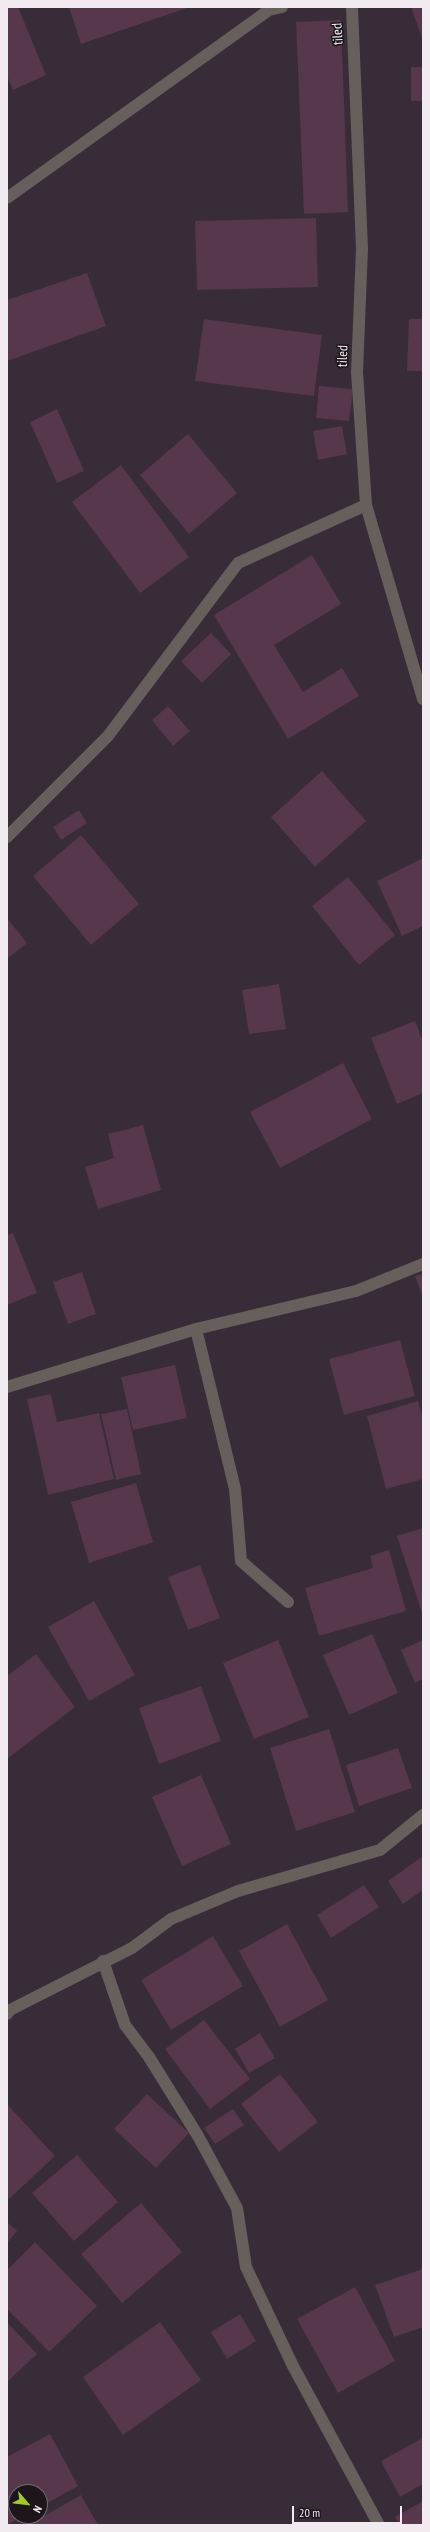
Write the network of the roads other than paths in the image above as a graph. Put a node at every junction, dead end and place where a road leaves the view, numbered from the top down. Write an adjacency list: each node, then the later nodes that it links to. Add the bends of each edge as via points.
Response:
1 (282, 7): 3 (street, via 269,10)
2 (352, 7): 4 (street, tiled, via 362,249 357,372)
3 (7, 198)
4 (366, 505): 5 (street, tiled); 6 (street, via 238,564 108,736)
5 (423, 699)
6 (7, 837)
7 (423, 1264): 8 (street, via 356,1291)
8 (196, 1329): 9 (street); 10 (street, via 235,1489 241,1561)
9 (7, 1387)
10 (288, 1602)
11 (423, 1815): 12 (street, via 380,1850 238,1891 171,1919 132,1948)
12 (103, 1962): 13 (street, via 10,2010); 14 (street, via 125,2025 149,2057 198,2136 237,2208 246,2267 293,2366)
13 (7, 2014)
14 (379, 2525)

